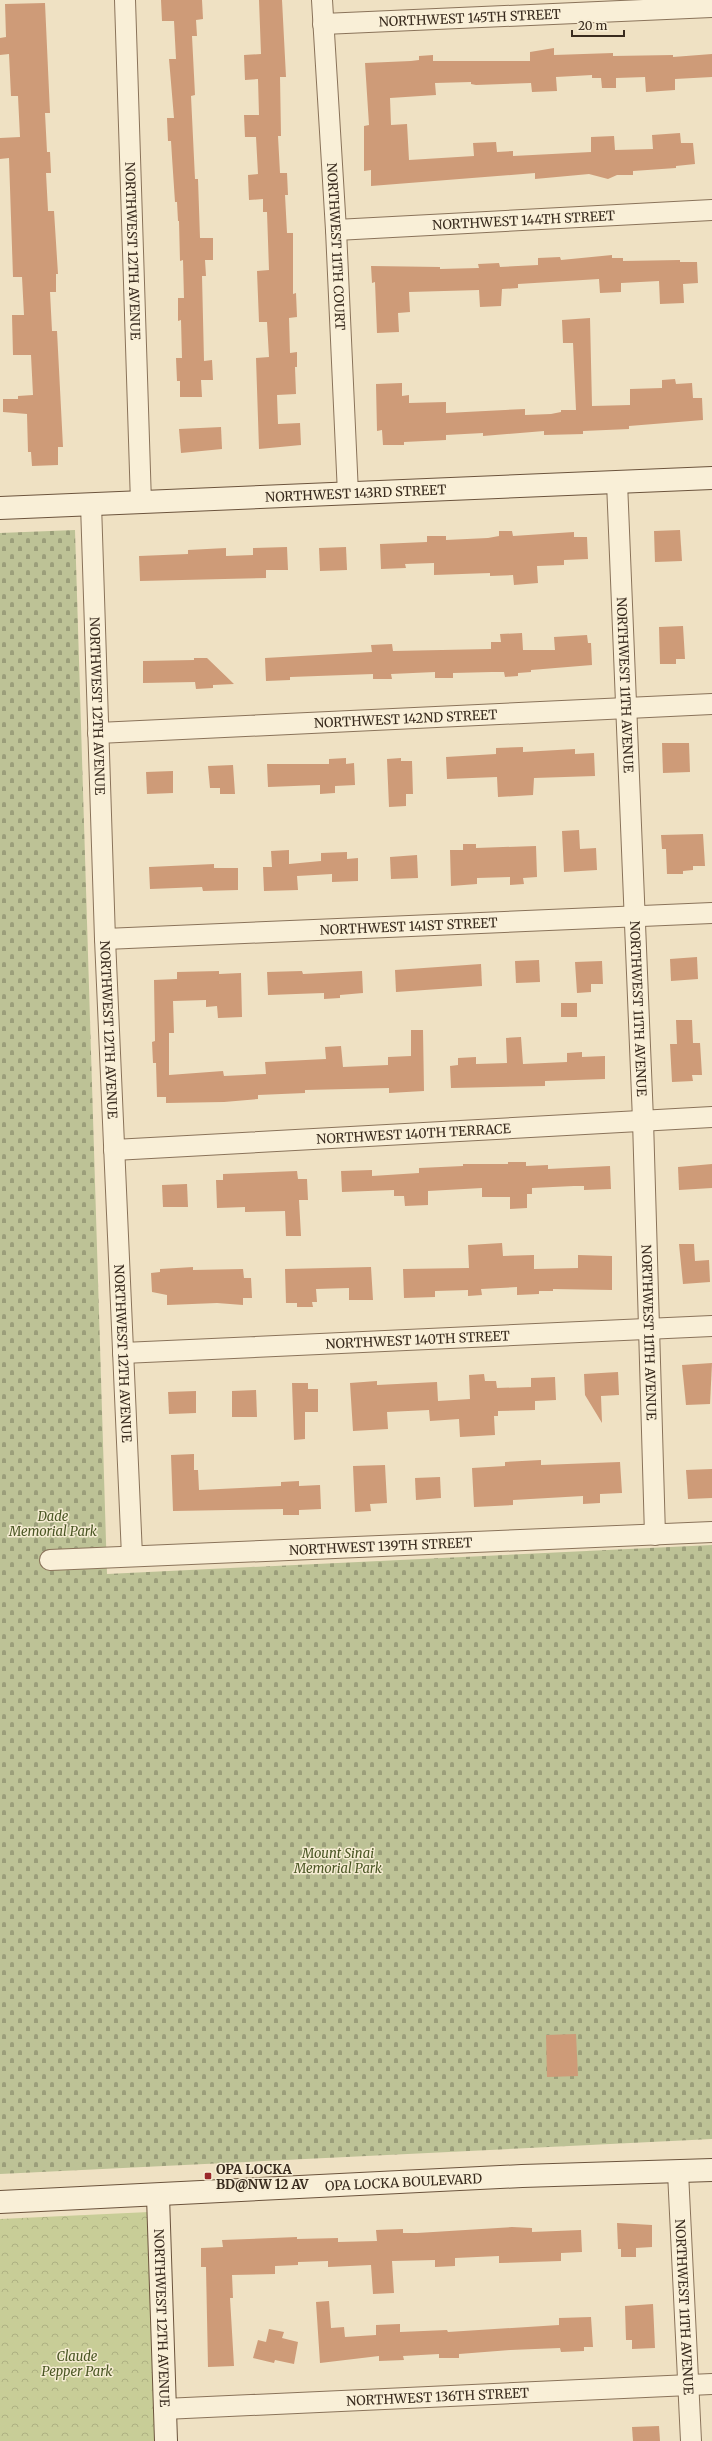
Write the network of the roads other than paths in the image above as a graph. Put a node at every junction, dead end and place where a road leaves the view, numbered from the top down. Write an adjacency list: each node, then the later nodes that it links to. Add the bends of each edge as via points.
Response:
1 (125, 0): 10 (street, NORTHWEST 12TH AVENUE)
2 (322, 0): 4 (street, NORTHWEST 11TH COURT)
3 (712, 7): 4 (street, NORTHWEST 145TH STREET)
4 (323, 24): 6 (street, NORTHWEST 11TH COURT)
5 (712, 210): 6 (street, NORTHWEST 144TH STREET)
6 (336, 230): 9 (street, NORTHWEST 11TH COURT)
7 (712, 478): 8 (street, NORTHWEST 143RD STREET)
8 (617, 482): 9 (street, NORTHWEST 143RD STREET); 14 (street, NORTHWEST 11TH AVENUE)
9 (348, 494): 10 (street, NORTHWEST 143RD STREET)
10 (142, 502): 11 (street, NORTHWEST 143RD STREET)
11 (91, 504): 12 (street, NORTHWEST 143RD STREET); 15 (street, NORTHWEST 12TH AVENUE)
12 (0, 508)
13 (712, 704): 14 (street, NORTHWEST 142ND STREET)
14 (627, 708): 15 (street, NORTHWEST 142ND STREET); 17 (street, NORTHWEST 11TH AVENUE)
15 (98, 733): 18 (street, NORTHWEST 12TH AVENUE)
16 (712, 913): 17 (street, NORTHWEST 141ST STREET)
17 (635, 916): 18 (street, NORTHWEST 141ST STREET); 20 (street, NORTHWEST 11TH AVENUE)
18 (105, 939): 21 (street, NORTHWEST 12TH AVENUE)
19 (712, 1117): 20 (street, NORTHWEST 140TH TERRACE)
20 (643, 1120): 21 (street, NORTHWEST 140TH TERRACE); 23 (street, NORTHWEST 11TH AVENUE)
21 (114, 1150): 24 (street, NORTHWEST 12TH AVENUE)
22 (712, 1326): 23 (street, NORTHWEST 140TH STREET)
23 (649, 1328): 24 (street, NORTHWEST 140TH STREET); 26 (street, NORTHWEST 11TH AVENUE)
24 (123, 1353): 27 (street, NORTHWEST 12TH AVENUE)
25 (712, 1532): 26 (street, NORTHWEST 139TH STREET)
26 (655, 1535): 27 (street, NORTHWEST 139TH STREET)
27 (132, 1556): 28 (street, NORTHWEST 139TH STREET)
28 (50, 1560)
29 (712, 2170): 30 (street, OPA LOCKA BOULEVARD)
30 (678, 2172): 31 (street, OPA LOCKA BOULEVARD, via 522,2176); 34 (street, NORTHWEST 11TH AVENUE)
31 (158, 2196): 32 (street, OPA LOCKA BOULEVARD); 35 (street, NORTHWEST 12TH AVENUE)
32 (0, 2202)
33 (712, 2384): 34 (street, NORTHWEST 136TH STREET)
34 (688, 2385): 35 (street, NORTHWEST 136TH STREET); 37 (street, NORTHWEST 11TH AVENUE)
35 (164, 2409): 36 (street, NORTHWEST 12TH AVENUE)
36 (166, 2441)
37 (691, 2441)

